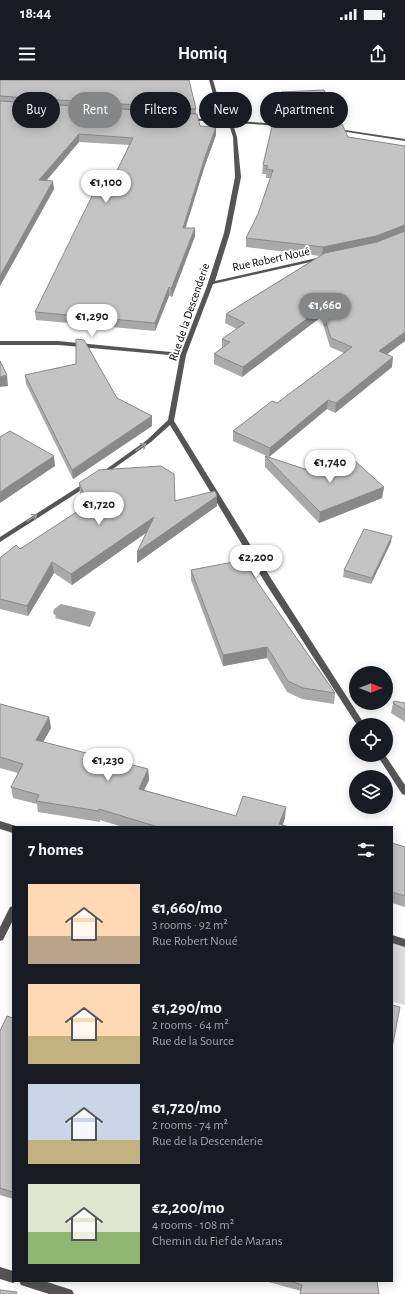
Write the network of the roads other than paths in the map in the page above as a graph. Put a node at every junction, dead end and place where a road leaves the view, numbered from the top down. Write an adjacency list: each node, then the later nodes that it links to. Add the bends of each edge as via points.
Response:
1 (211, 80): 2 (street, Rue de la Descenderie)
2 (214, 92)
3 (232, 128): 7 (street, Rue de la Descenderie, via 238,177 227,233)
4 (325, 128): 5 (street)
5 (405, 140)
6 (331, 257): 7 (street, Rue Robert Noué)
7 (211, 283): 9 (street, Rue de la Descenderie)
8 (0, 343): 9 (street, via 58,344)
9 (183, 355): 10 (street, Rue de la Descenderie)
10 (171, 421): 11 (street, one-way to 10, via 149,442); 12 (street, via 269,582)
11 (0, 540)
12 (357, 718)
13 (386, 762): 14 (street)
14 (405, 792)
15 (0, 825): 16 (street)
16 (12, 829)
17 (12, 912): 18 (street)
18 (0, 937)
19 (393, 939): 20 (street)
20 (405, 943)
21 (0, 1273): 22 (street)
22 (12, 1277)
23 (28, 1282): 24 (street)
24 (68, 1294)

